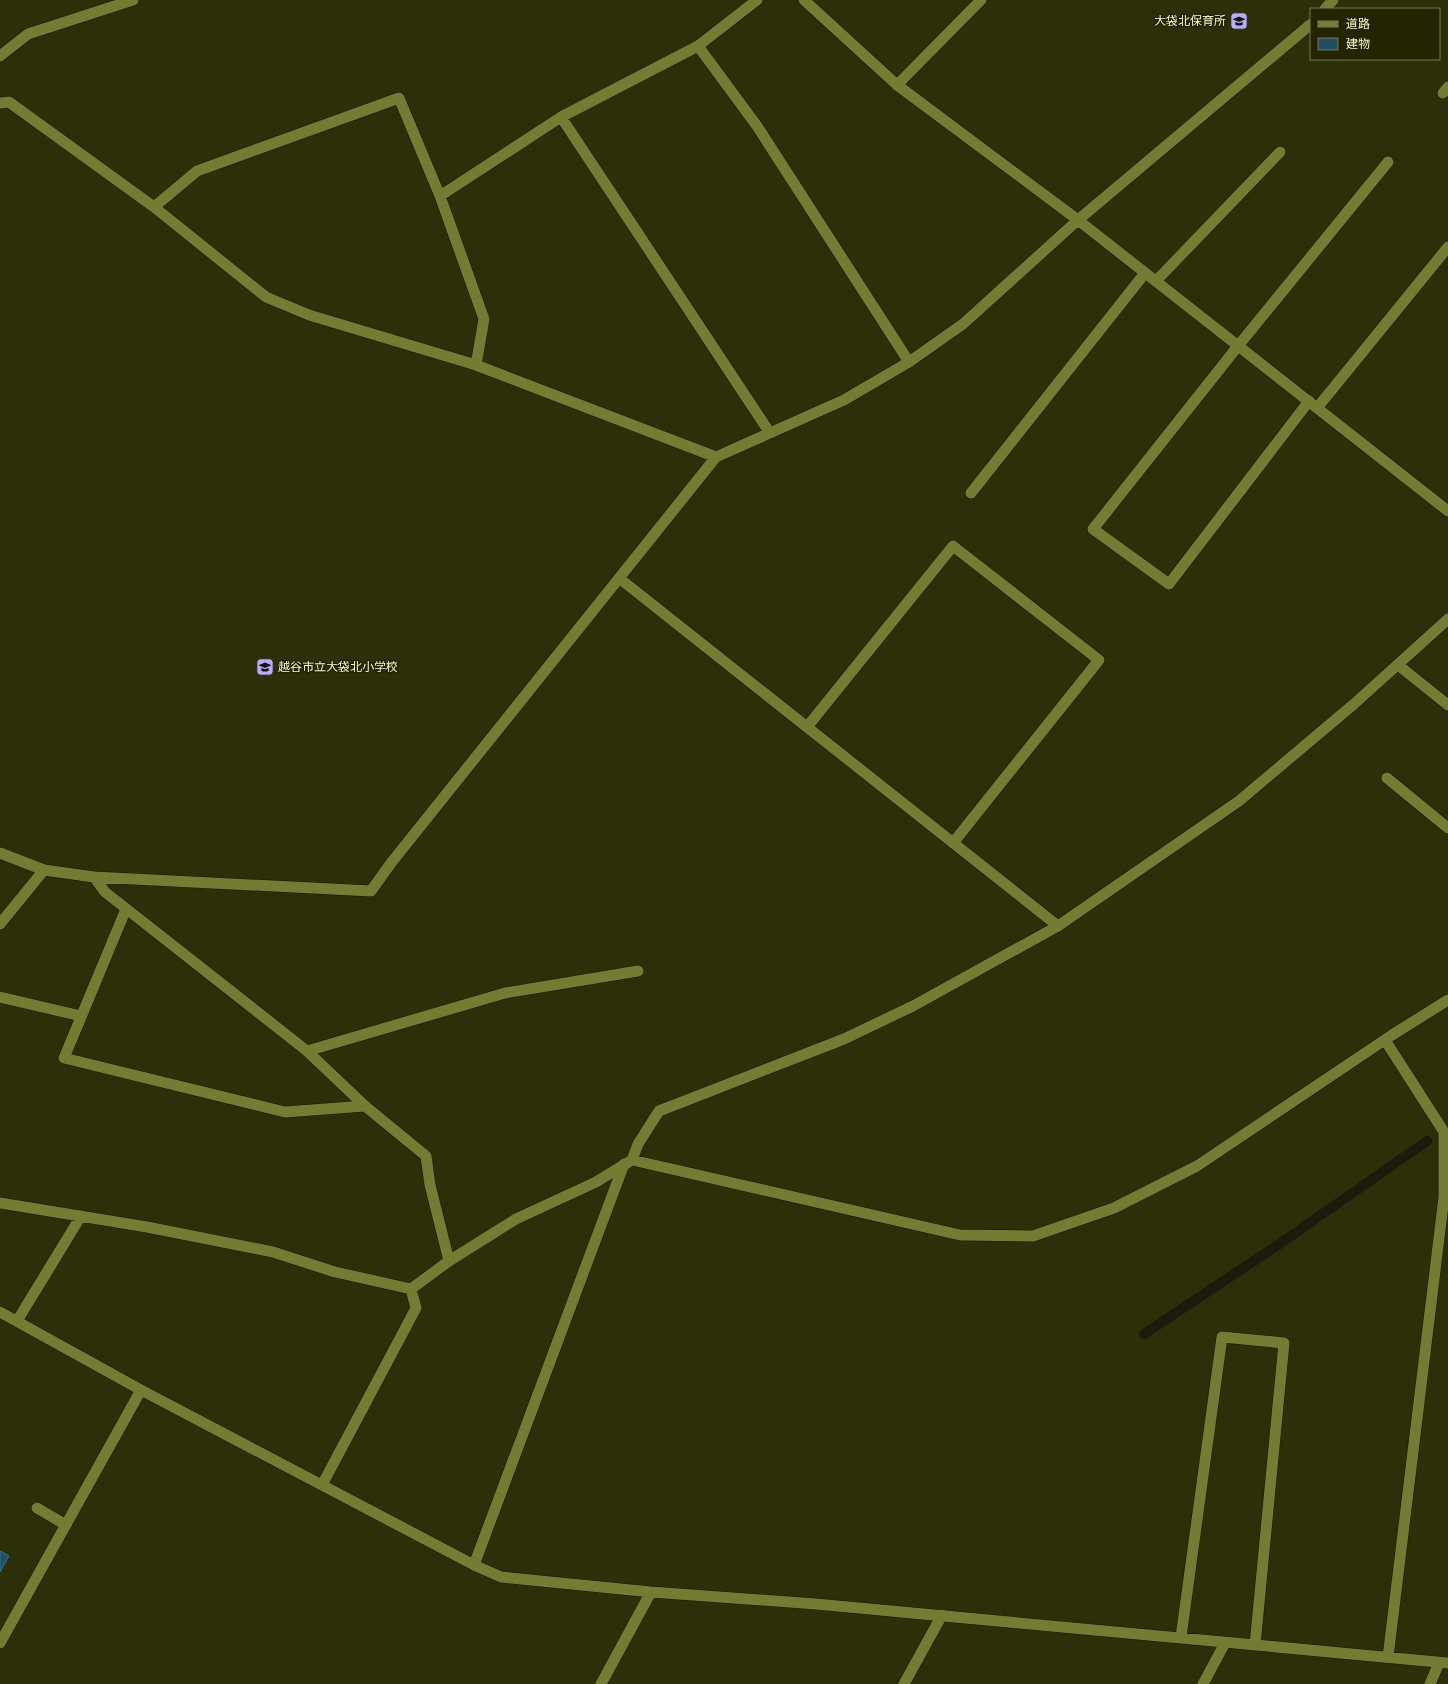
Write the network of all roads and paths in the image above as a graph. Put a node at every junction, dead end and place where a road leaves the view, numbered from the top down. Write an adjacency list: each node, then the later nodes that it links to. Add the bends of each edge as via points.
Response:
1 (133, 0): 9 (street, via 28,34)
2 (757, 0): 8 (street)
3 (804, 0): 10 (street)
4 (981, 0): 10 (street)
5 (1333, 0): 6 (street)
6 (1326, 8)
7 (1310, 25): 17 (street)
8 (698, 46): 12 (street); 22 (street, via 757,126)
9 (0, 56)
10 (897, 85): 17 (street)
11 (0, 103): 16 (street, via 9,102)
12 (561, 117): 15 (street); 25 (street)
13 (1280, 152): 20 (street)
14 (1388, 162): 21 (street)
15 (440, 196): 16 (street, via 399,98 197,171); 23 (street, via 484,319)
16 (154, 207): 23 (street, via 266,297 309,315)
17 (1078, 220): 19 (street); 22 (street, via 963,324)
18 (1448, 246): 24 (street)
19 (1145, 273): 20 (street); 27 (street)
20 (1156, 281): 21 (street)
21 (1238, 346): 24 (street); 24 (street, via 1093,529 1169,584)
22 (909, 362): 25 (street, via 844,400)
23 (476, 365): 26 (street)
24 (1313, 404): 28 (street)
25 (770, 433): 26 (street)
26 (716, 457): 29 (street)
27 (971, 493)
28 (1448, 511)
29 (619, 578): 33 (street); 39 (street, via 396,856 371,891)
30 (1448, 619): 31 (street)
31 (1398, 665): 32 (street); 42 (street, via 1240,800)
32 (1448, 705)
33 (807, 727): 36 (street); 36 (street, via 953,546 1099,660)
34 (1387, 778): 35 (street)
35 (1448, 828)
36 (953, 843): 42 (street)
37 (0, 853): 38 (street)
38 (44, 870): 39 (street); 41 (street)
39 (94, 877): 40 (street, via 105,892)
40 (126, 909): 46 (street); 48 (street)
41 (0, 924)
42 (1058, 926): 51 (street, via 913,1006 844,1039 659,1111)
43 (638, 971): 48 (street, via 505,993)
44 (0, 997): 46 (street)
45 (1448, 1000): 47 (street)
46 (81, 1016): 49 (street, via 64,1058 286,1112)
47 (1385, 1040): 50 (street); 51 (street, via 1197,1166 1114,1208 1034,1236 960,1235)
48 (307, 1052): 49 (street)
49 (365, 1106): 54 (street, via 426,1156 430,1185)
50 (1446, 1130): 69 (street, via 1444,1197)
51 (628, 1162): 54 (street, via 596,1182 516,1219); 62 (street)
52 (0, 1203): 53 (street)
53 (81, 1216): 55 (street, via 273,1252 335,1272); 57 (street)
54 (449, 1261): 55 (street)
55 (411, 1289): 59 (street, via 416,1308)
56 (0, 1312): 57 (street)
57 (17, 1321): 58 (street)
58 (141, 1390): 59 (street); 61 (street)
59 (322, 1485): 62 (street)
60 (37, 1508): 61 (street)
61 (66, 1525): 66 (street)
62 (474, 1565): 63 (street, via 501,1577)
63 (651, 1592): 64 (street, via 761,1599); 71 (street)
64 (942, 1616): 65 (street); 72 (street)
65 (1181, 1637): 67 (street); 68 (street, via 1222,1337 1284,1344)
66 (0, 1643)
67 (1225, 1643): 68 (street); 73 (street)
68 (1255, 1645): 69 (street)
69 (1388, 1657): 70 (street)
70 (1443, 1663): 74 (street)
71 (601, 1684)
72 (904, 1684)
73 (1203, 1684)
74 (1430, 1684)

